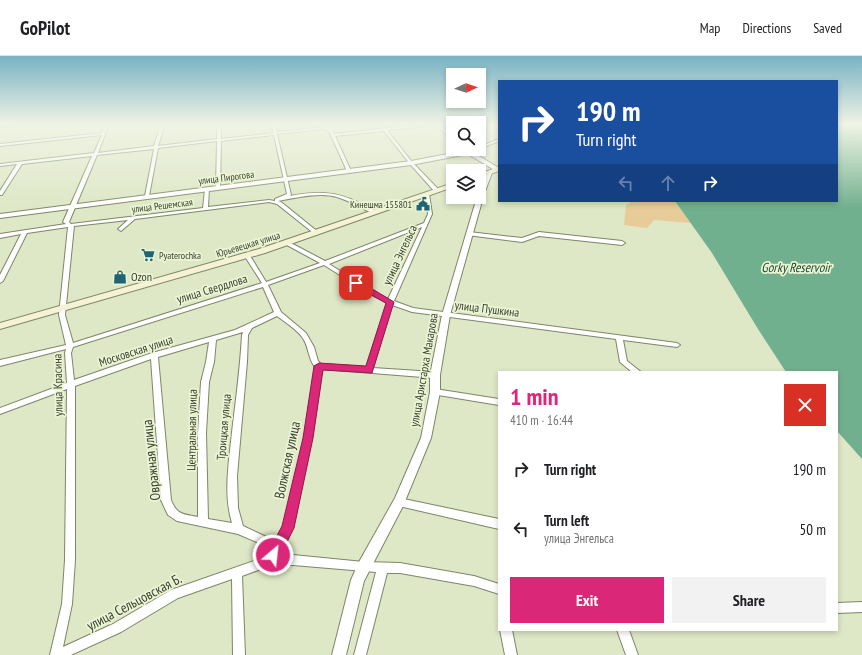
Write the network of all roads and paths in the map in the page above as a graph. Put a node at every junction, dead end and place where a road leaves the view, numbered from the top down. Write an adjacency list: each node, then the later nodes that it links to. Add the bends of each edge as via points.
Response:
1 (106, 152): 7 (street)
2 (155, 152): 22 (street)
3 (220, 152): 17 (street)
4 (279, 152): 15 (street)
5 (341, 152): 13 (street)
6 (403, 152): 11 (street)
7 (95, 153): 10 (street); 25 (street, улица Красина)
8 (446, 155): 11 (street, улица Пирогова)
9 (473, 156): 14 (street)
10 (21, 162): 12 (street); 20 (street)
11 (411, 162): 13 (street, улица Пирогова); 19 (street)
12 (0, 165)
13 (349, 170): 15 (street, улица Пирогова)
14 (491, 172): 35 (street, улица Аристарха Макарова, via 481,194)
15 (285, 179): 17 (street, улица Пирогова); 23 (street, via 289,195)
16 (446, 187): 19 (main road, Юрьевецкая улица)
17 (218, 188): 18 (street, улица Пирогова)
18 (207, 189): 22 (street, улица Пирогова); 26 (street)
19 (437, 191): 21 (main road, Юрьевецкая улица)
20 (0, 194)
21 (427, 194): 27 (main road, Юрьевецкая улица); 30 (street, улица Энгельса, via 430,214)
22 (147, 196): 25 (street, улица Пирогова)
23 (277, 200): 24 (street, улица Решемская); 27 (street, улица Решемская, via 328,194)
24 (270, 201): 26 (street, улица Решемская); 34 (street, via 280,203)
25 (72, 206): 28 (street, улица Пирогова); 31 (street, улица Красина, via 66,222)
26 (205, 209): 29 (street, улица Решемская)
27 (374, 212): 34 (main road, Юрьевецкая улица)
28 (0, 216)
29 (133, 218): 31 (street, улица Решемская); 32 (street)
30 (426, 224): 40 (street, улица Свердлова); 43 (street, улица Энгельса)
31 (71, 226): 33 (street, улица Решемская); 44 (street, улица Красина)
32 (121, 229)
33 (25, 232): 36 (street, улица Решемская); 41 (street)
34 (316, 233): 37 (main road, Юрьевецкая улица)
35 (469, 234): 38 (street, via 522,240 539,234); 46 (street, улица Аристарха Макарова)
36 (0, 236)
37 (287, 243): 39 (main road, Юрьевецкая улица); 40 (street, улица Пушкина)
38 (622, 243)
39 (247, 255): 42 (street); 44 (main road, Юрьевецкая улица)
40 (324, 263): 42 (street, улица Свердлова); 43 (street, улица Пушкина)
41 (0, 281)
42 (265, 284): 45 (street); 52 (street, улица Свердлова)
43 (390, 302): 46 (street, улица Пушкина, via 412,310); 56 (street, улица Энгельса)
44 (64, 308): 47 (main road, Юрьевецкая улица); 52 (street, улица Красина, via 62,315)
45 (278, 313): 48 (street, Московская улица, via 263,318); 55 (street, via 304,335)
46 (446, 315): 49 (street, улица Пушкина); 58 (street, улица Аристарха Макарова)
47 (0, 326)
48 (249, 328): 50 (street, Московская улица); 66 (street, Троицкая улица, via 245,334 233,466 233,497)
49 (619, 337): 51 (street, улица Пушкина); 57 (street, via 624,362)
50 (213, 340): 53 (street, Московская улица); 64 (street, Центральная улица, via 205,382 202,433)
51 (677, 345)
52 (70, 346): 54 (street, улица Свердлова); 59 (street, улица Красина, via 68,353)
53 (154, 355): 59 (street, Московская улица); 64 (street, Овражная улица, via 166,500 171,512 180,518)
54 (0, 363)
55 (319, 366): 56 (street); 67 (street, Волжская улица, via 308,438 288,528)
56 (369, 370): 58 (street)
57 (636, 371)
58 (435, 375): 60 (street, улица Аристарха Макарова)
59 (71, 384): 62 (street, Московская улица); 76 (street, улица Красина, via 68,604)
60 (435, 392): 61 (street); 63 (street, улица Аристарха Макарова, via 426,438)
61 (498, 402)
62 (0, 411)
63 (399, 502): 65 (street); 68 (street, улица Аристарха Макарова)
64 (203, 521): 66 (street, Овражная улица)
65 (498, 524)
66 (239, 529): 67 (street, Овражная улица, via 270,543)
67 (273, 558): 68 (street, улица Сельцовская Б.); 70 (street, улица Сельцовская Б.)
68 (364, 567): 69 (street, улица Сельцовская Б.); 78 (street, улица Аристарха Макарова, via 352,600)
69 (383, 567): 71 (street, улица Сельцовская Б., via 474,581); 79 (street)
70 (237, 573): 76 (street, улица Сельцовская Б., via 175,594 117,628); 77 (street)
71 (498, 590)
72 (862, 607): 73 (street)
73 (838, 608)
74 (506, 631): 80 (street)
75 (624, 631): 81 (street)
76 (57, 655)
77 (239, 655)
78 (339, 655)
79 (360, 655)
80 (511, 655)
81 (632, 655)

